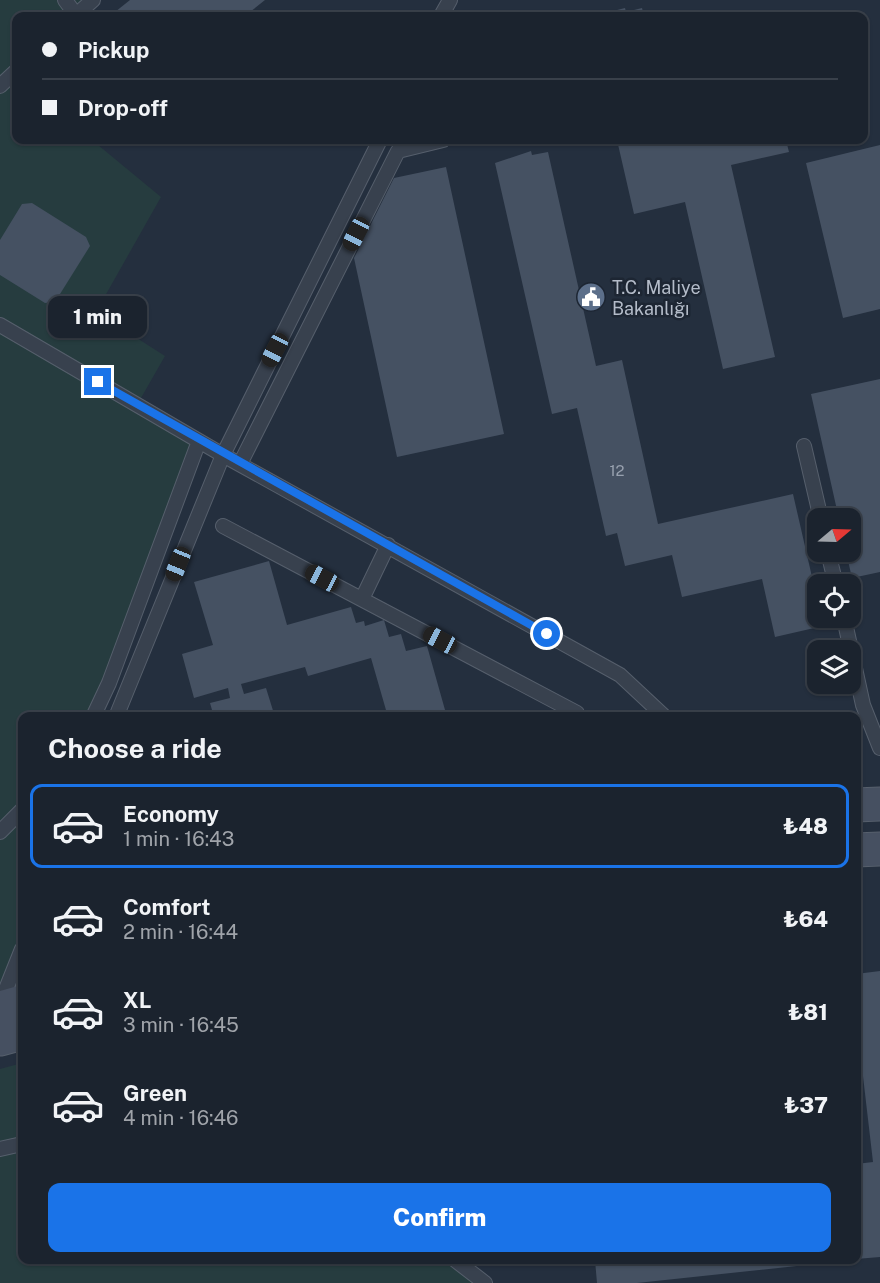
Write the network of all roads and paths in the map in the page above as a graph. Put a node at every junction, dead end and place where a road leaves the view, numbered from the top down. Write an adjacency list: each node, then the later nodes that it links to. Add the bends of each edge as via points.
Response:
1 (93, 0): 2 (lane)
2 (80, 12)
3 (12, 74): 4 (lane)
4 (0, 86)
5 (378, 144): 10 (lane)
6 (427, 144): 11 (lane, via 398,151)
7 (0, 325): 8 (lane)
8 (199, 441): 10 (lane); 18 (lane, via 110,683)
9 (804, 446): 12 (lane)
10 (223, 454): 11 (lane); 19 (lane)
11 (240, 464): 14 (lane)
12 (818, 508)
13 (223, 526): 15 (lane)
14 (388, 545): 15 (lane); 21 (lane, via 620,675)
15 (362, 599): 20 (lane)
16 (845, 628): 17 (lane)
17 (863, 705): 22 (lane); 23 (lane)
18 (96, 712)
19 (118, 712)
20 (576, 712)
21 (660, 712)
22 (860, 712)
23 (880, 748)
24 (880, 804): 25 (main road)
25 (861, 805)
26 (18, 814): 27 (lane)
27 (0, 832)
28 (880, 849): 29 (main road)
29 (861, 850)
30 (18, 959): 32 (lane)
31 (18, 1003): 32 (main road)
32 (0, 1006)
33 (18, 1034): 34 (main road)
34 (0, 1039)
35 (18, 1145): 36 (lane)
36 (0, 1149)
37 (459, 1264): 38 (lane)
38 (485, 1283)

